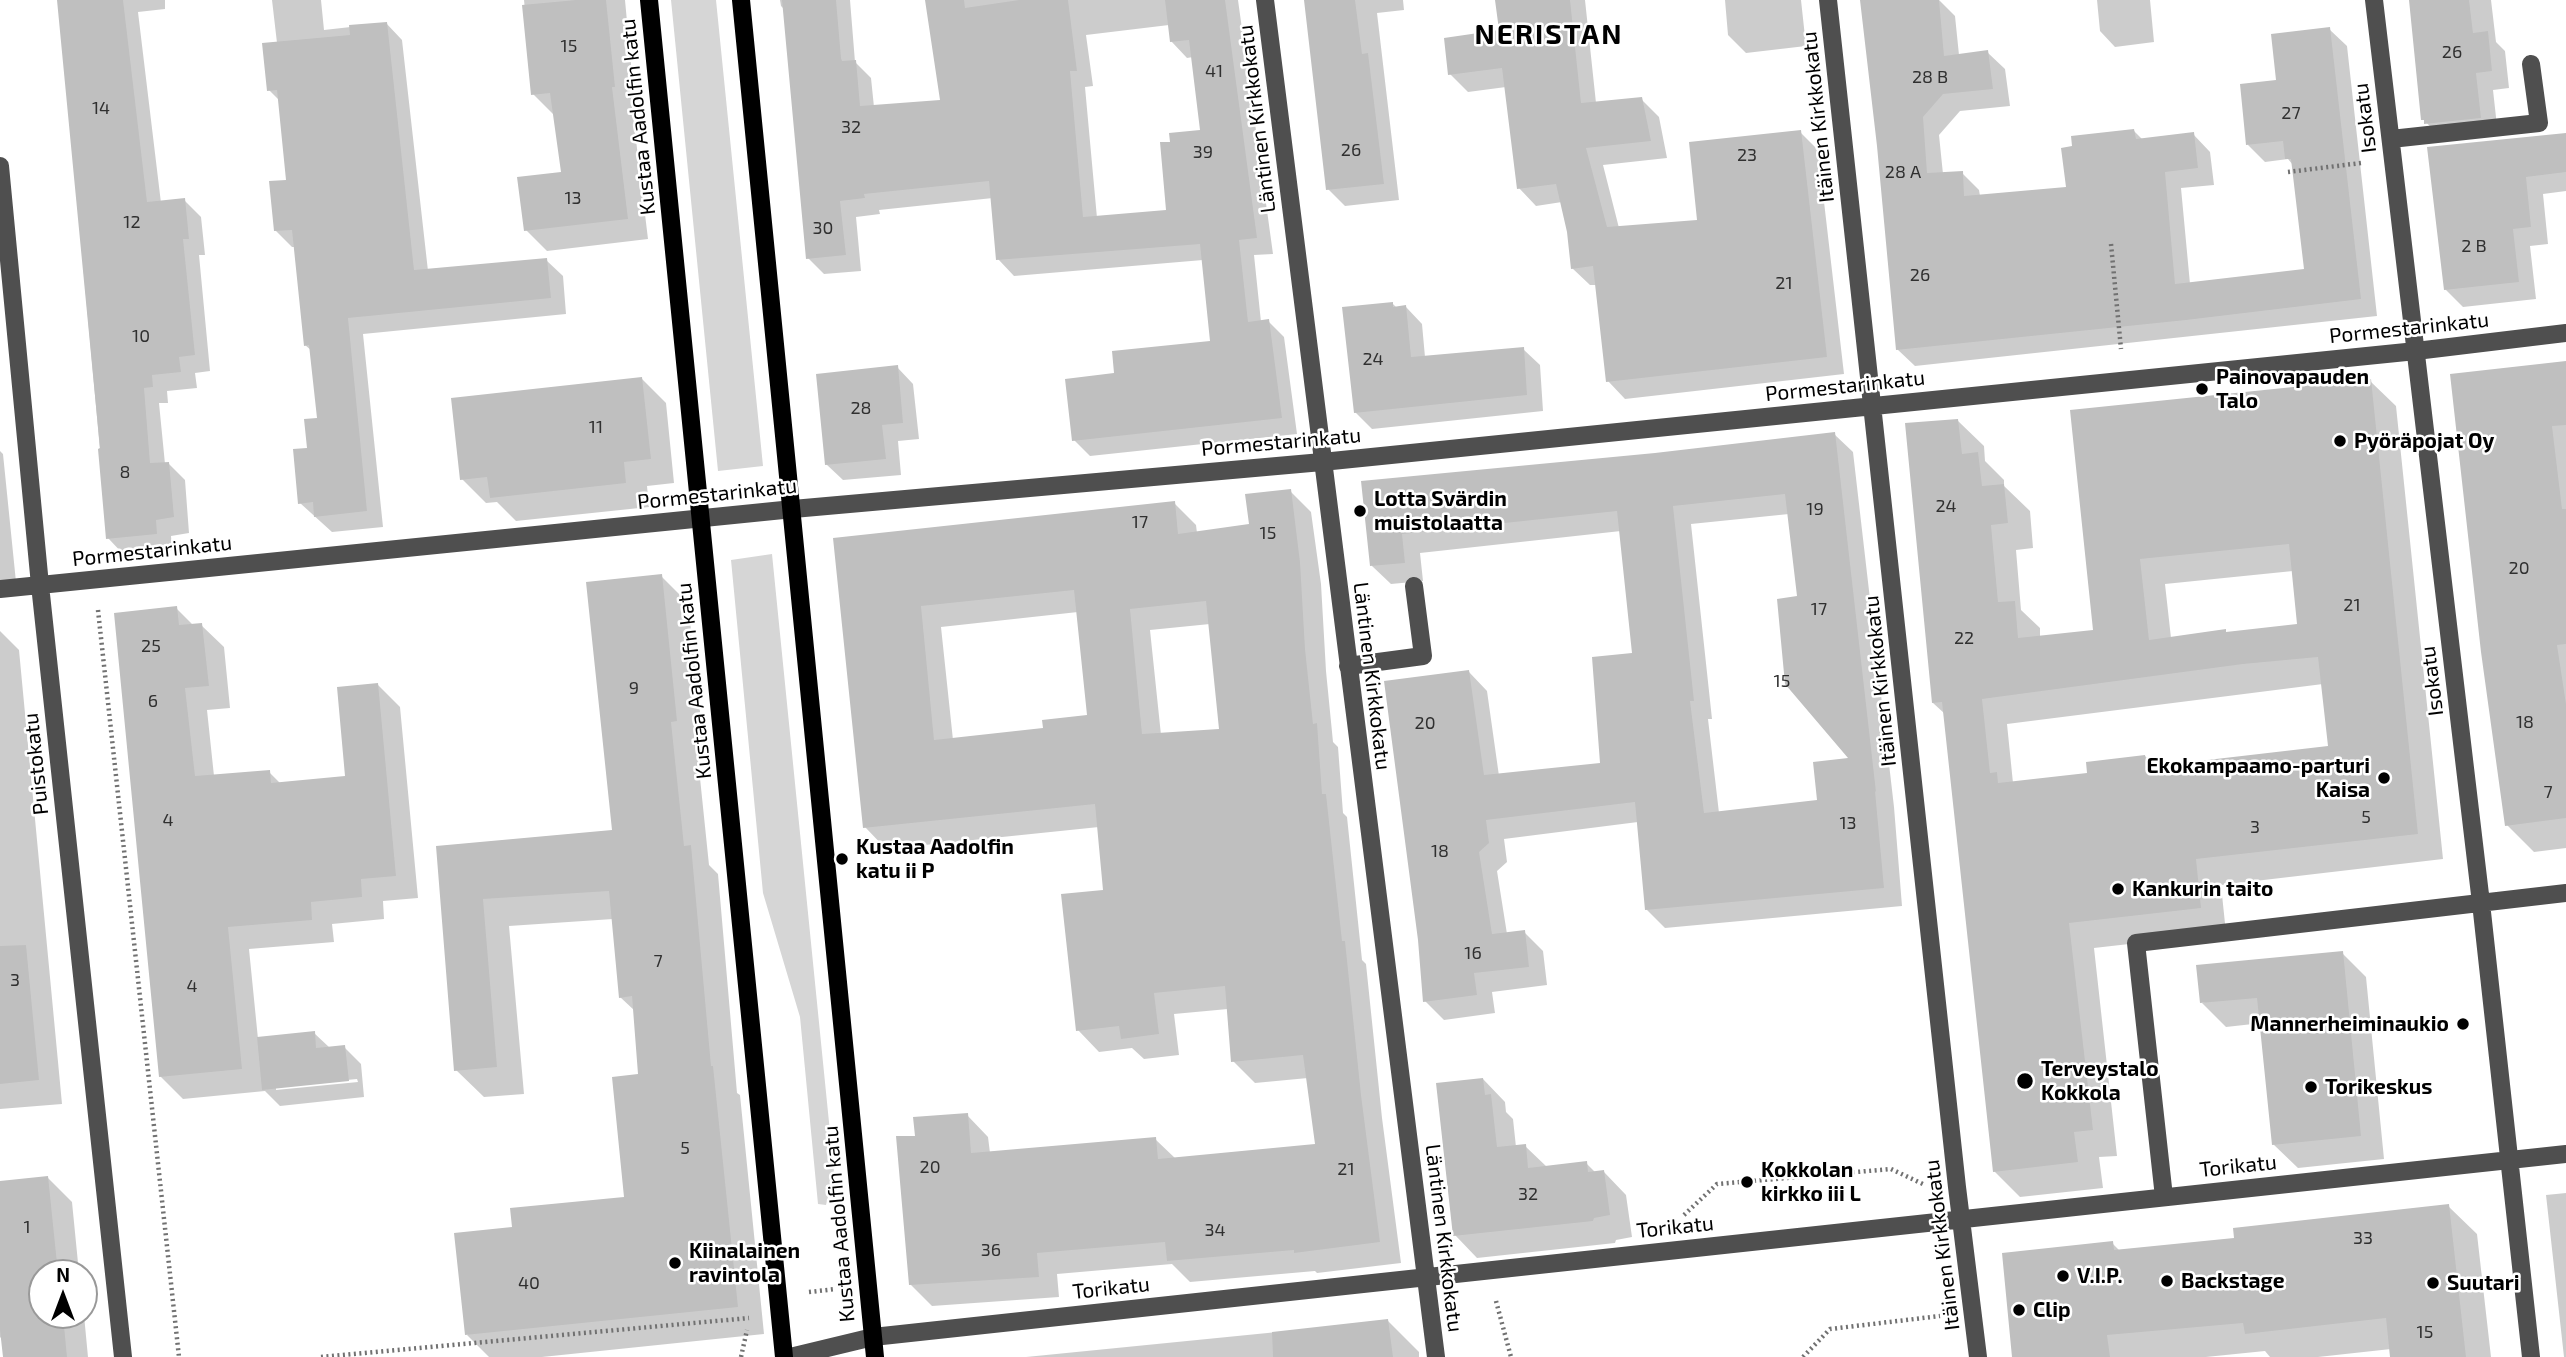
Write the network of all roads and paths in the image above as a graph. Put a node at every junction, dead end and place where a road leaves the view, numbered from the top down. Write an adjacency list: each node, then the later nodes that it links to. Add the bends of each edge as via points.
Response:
1 (649, 0): 18 (main road, Kustaa Aadolfin katu)
2 (741, 0): 17 (main road, Kustaa Aadolfin katu)
3 (1265, 0): 16 (street, Läntinen Kirkkokatu)
4 (1828, 0): 15 (street, Itäinen Kirkkokatu)
5 (2374, 0): 7 (street, Isokatu)
6 (2531, 64): 7 (street, via 2539,122)
7 (2390, 139): 8 (street, Isokatu)
8 (2393, 159): 10 (path); 13 (street, Isokatu)
9 (0, 166): 20 (street, Puistokatu)
10 (2288, 172)
11 (2111, 244): 14 (path)
12 (2566, 332): 13 (street, Pormestarinkatu)
13 (2416, 351): 14 (street, Pormestarinkatu); 25 (street, Isokatu)
14 (2125, 381): 15 (street, Pormestarinkatu)
15 (1874, 407): 16 (street, Pormestarinkatu); 29 (street, Itäinen Kirkkokatu)
16 (1322, 461): 17 (street, Pormestarinkatu); 23 (street, Läntinen Kirkkokatu)
17 (793, 509): 18 (street, Pormestarinkatu); 33 (main road, Kustaa Aadolfin katu)
18 (701, 518): 19 (street, Pormestarinkatu); 38 (main road, Kustaa Aadolfin katu)
19 (95, 579): 20 (street, Pormestarinkatu); 35 (path)
20 (40, 585): 22 (street, Pormestarinkatu); 34 (street, Puistokatu)
21 (1414, 586): 23 (street, via 1423,656)
22 (0, 589)
23 (1348, 666): 30 (street, Läntinen Kirkkokatu)
24 (2566, 893): 25 (street)
25 (2481, 903): 27 (street, Isokatu); 28 (street, via 2136,943)
26 (2566, 1154): 27 (street, Torikatu)
27 (2510, 1160): 28 (street, Torikatu); 45 (street, Isokatu)
28 (2164, 1197): 29 (street, Torikatu)
29 (1962, 1219): 30 (street, Torikatu); 44 (street, Itäinen Kirkkokatu)
30 (1426, 1277): 33 (street, Torikatu); 41 (street, Läntinen Kirkkokatu)
31 (1496, 1298): 42 (path)
32 (1944, 1315): 43 (path, via 1830,1329)
33 (873, 1337): 39 (street, Torikatu); 40 (main road, Kustaa Aadolfin katu)
34 (123, 1357)
35 (179, 1357)
36 (321, 1357): 37 (path, via 749,1318)
37 (741, 1357)
38 (784, 1357)
39 (790, 1357)
40 (875, 1357)
41 (1436, 1357)
42 (1511, 1357)
43 (1803, 1357)
44 (1978, 1357)
45 (2531, 1357)

